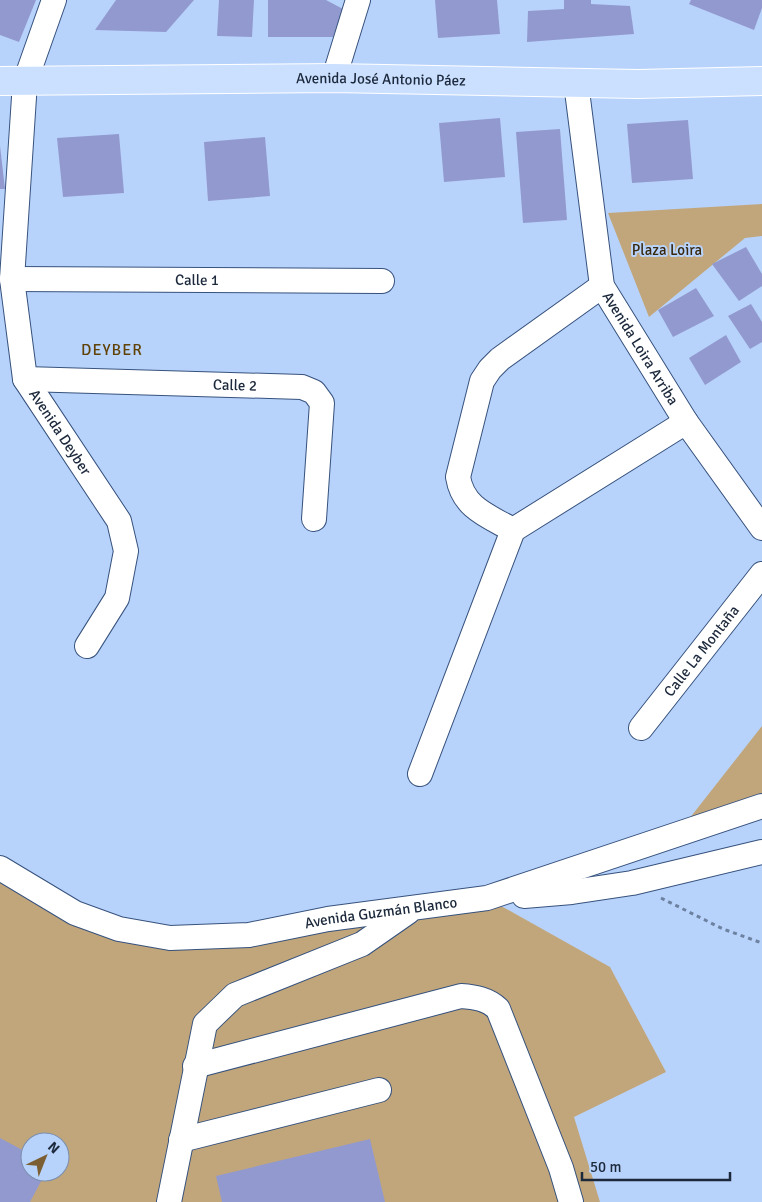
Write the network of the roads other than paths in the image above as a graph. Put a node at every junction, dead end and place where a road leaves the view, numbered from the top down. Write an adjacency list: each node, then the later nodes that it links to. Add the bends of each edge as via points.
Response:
1 (54, 0): 4 (street, Avenida Deyber)
2 (358, 0): 3 (street)
3 (334, 78): 4 (main road, Avenida José Antonio Páez); 6 (main road, Avenida José Antonio Páez)
4 (13, 82): 7 (street, Avenida Deyber)
5 (762, 82): 6 (main road, Avenida José Antonio Páez)
6 (576, 83): 9 (street, Avenida Loira Arriba)
7 (12, 279): 8 (street, Calle 1); 10 (street, Avenida Deyber)
8 (382, 281)
9 (602, 286): 11 (street, Avenida Loira Arriba); 14 (street, via 500,359 482,381 458,477 460,490 469,504)
10 (25, 379): 12 (street, Calle 2, via 302,387 314,392 322,403); 16 (street, Avenida Deyber, via 119,521 126,550 117,598)
11 (686, 422): 13 (street, Avenida Loira Arriba); 14 (street)
12 (314, 519)
13 (762, 528)
14 (513, 530): 18 (street)
15 (762, 574): 17 (street, Calle La Montaña)
16 (87, 646)
17 (641, 728)
18 (420, 774)
19 (762, 806): 20 (street, Avenida Guzmán Blanco)
20 (696, 829): 22 (street); 24 (street, Avenida Guzmán Blanco)
21 (762, 852): 22 (street)
22 (706, 865): 24 (street, via 632,883 572,892)
23 (0, 868): 25 (street, Avenida Guzmán Blanco, via 75,913 120,929 170,938 249,935)
24 (488, 898): 25 (street, Avenida Guzmán Blanco)
25 (416, 906): 26 (street, via 362,944 235,995 205,1024)
26 (195, 1066): 28 (street); 30 (street, via 461,996 473,996 492,1003 498,1010 561,1168)
27 (379, 1090): 28 (street)
28 (181, 1140): 29 (street)
29 (169, 1202)
30 (571, 1202)

